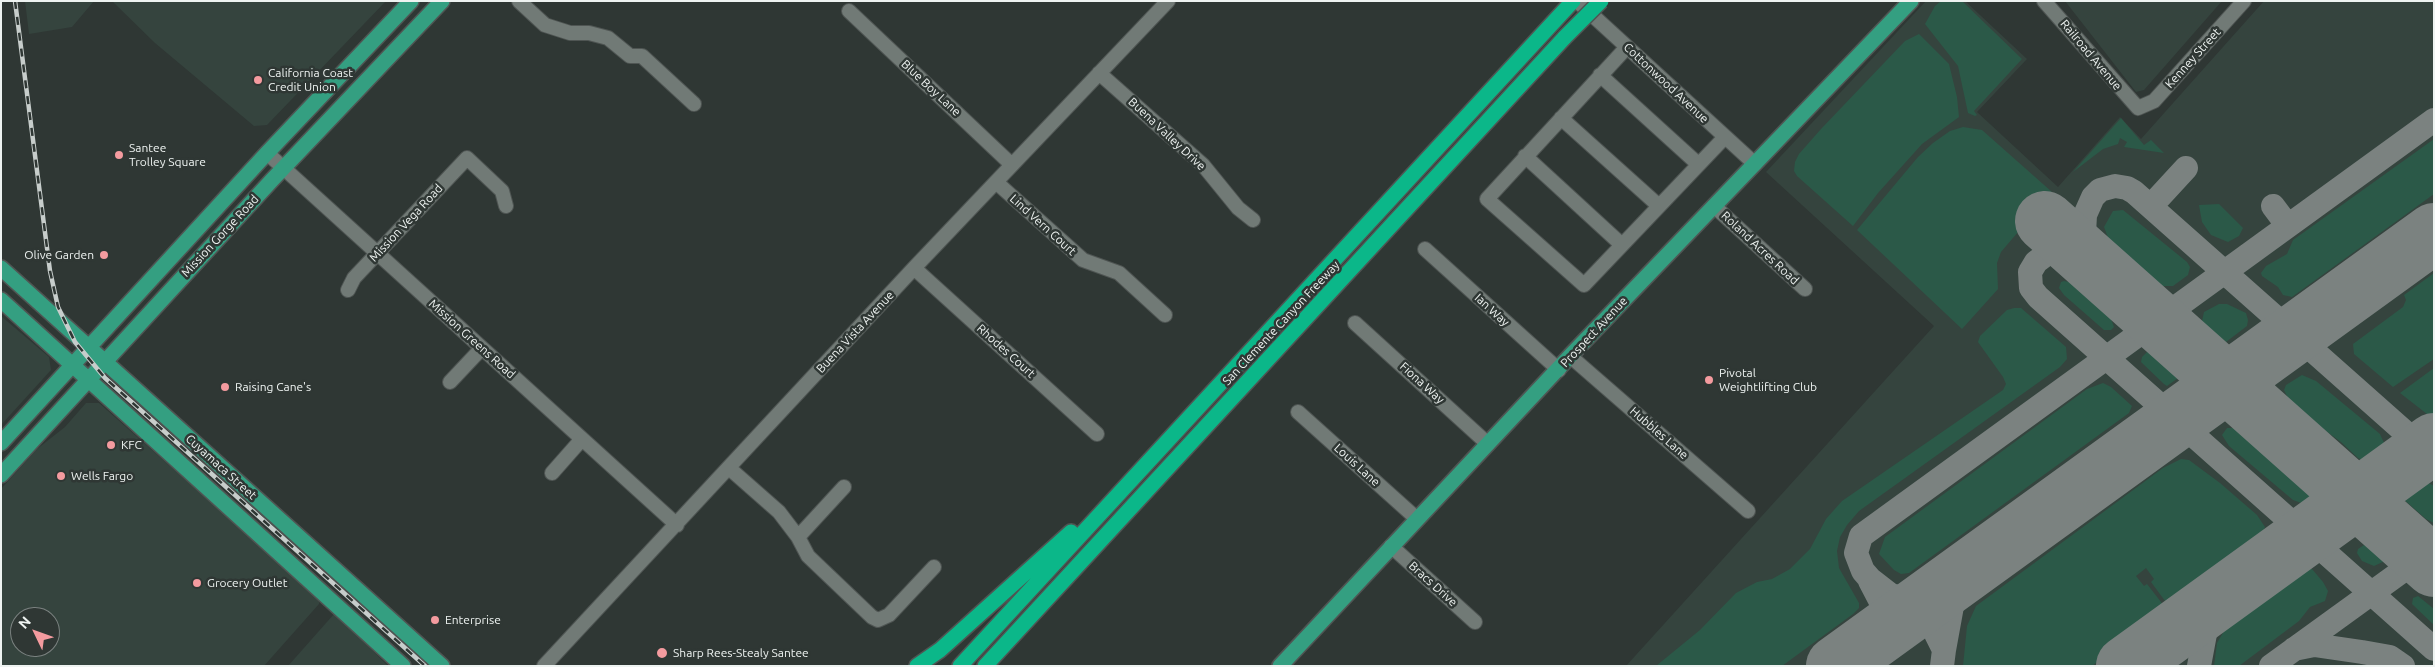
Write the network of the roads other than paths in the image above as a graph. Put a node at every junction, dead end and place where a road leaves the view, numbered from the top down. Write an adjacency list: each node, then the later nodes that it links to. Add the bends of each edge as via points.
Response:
1 (411, 1): 19 (main road, Mission Gorge Road)
2 (442, 1): 24 (main road, Mission Gorge Road)
3 (519, 1): 15 (street, via 545,26 608,38 630,56 642,56)
4 (1168, 1): 13 (street, Buena Vista Avenue)
5 (1573, 1): 49 (highway, San Clemente Canyon Freeway)
6 (1577, 1): 12 (street, Cottonwood Avenue)
7 (1601, 1): 64 (highway, San Clemente Canyon Freeway, bridge)
8 (1911, 1): 22 (main road, Prospect Avenue)
9 (2044, 1): 16 (street, Railroad Avenue)
10 (2244, 1): 16 (street, Kenney Street, via 2154,101)
11 (849, 11): 23 (street, Blue Boy Lane)
12 (1627, 47): 14 (street); 18 (street, Cottonwood Avenue)
13 (1099, 73): 23 (street, Buena Vista Avenue); 29 (street, Buena Valley Drive, via 1203,165 1238,208)
14 (1600, 75): 17 (street); 21 (street)
15 (694, 104)
16 (2138, 108)
17 (1561, 118): 20 (street); 27 (street)
18 (1725, 137): 21 (street); 22 (street, Cottonwood Avenue)
19 (266, 153): 24 (street, Mission Greens Road); 40 (main road, Mission Gorge Road)
20 (1525, 156): 30 (street); 30 (street, via 1487,199 1584,285)
21 (1698, 164): 27 (street)
22 (1755, 164): 28 (main road, Prospect Avenue)
23 (1012, 165): 25 (street, Buena Vista Avenue)
24 (283, 168): 32 (street, Mission Greens Road); 43 (main road, Mission Gorge Road)
25 (996, 182): 34 (street, Buena Vista Avenue); 38 (street, Lind Vern Court, via 1083,260 1119,273)
26 (506, 206): 32 (street, Mission Vega Road, via 502,191 467,158)
27 (1659, 206): 30 (street)
28 (1714, 206): 36 (street, Roland Acres Road); 42 (main road, Prospect Avenue)
29 (1253, 220)
30 (1622, 245)
31 (1425, 250): 45 (street, Ian Way)
32 (377, 253): 35 (street, Mission Vega Road, via 354,278); 41 (street, Mission Greens Road)
33 (1, 268): 40 (main road, Cuyamaca Street)
34 (914, 268): 50 (street, Rhodes Court); 54 (street, Buena Vista Avenue)
35 (348, 290)
36 (1806, 290)
37 (1, 300): 44 (main road, Cuyamaca Street)
38 (1165, 315)
39 (1356, 323): 53 (street, Fiona Way)
40 (88, 347): 43 (main road, Cuyamaca Street); 44 (main road, Mission Gorge Road)
41 (482, 348): 47 (street); 51 (street, Mission Greens Road)
42 (1570, 356): 45 (main road, Prospect Avenue); 58 (street, Hubbles Lane)
43 (104, 361): 46 (main road, Mission Gorge Road); 67 (main road, Cuyamaca Street)
44 (73, 364): 46 (main road, Cuyamaca Street); 52 (main road, Mission Gorge Road)
45 (1559, 370): 53 (main road, Prospect Avenue)
46 (89, 378): 56 (main road, Mission Gorge Road); 66 (main road, Cuyamaca Street)
47 (450, 382)
48 (1298, 412): 59 (street, Louis Lane)
49 (1175, 432): 69 (highway, via 1092,513 940,650); 70 (highway, San Clemente Canyon Freeway)
50 (1097, 434)
51 (582, 438): 55 (street); 60 (street, Mission Greens Road)
52 (1, 444)
53 (1488, 444): 59 (main road, Prospect Avenue)
54 (729, 468): 60 (street, Buena Vista Avenue); 61 (street, via 779,512)
55 (552, 473)
56 (1, 475)
57 (844, 487): 61 (street)
58 (1748, 511)
59 (1416, 518): 62 (main road, Prospect Avenue)
60 (677, 525): 68 (street, Buena Vista Avenue)
61 (798, 536): 63 (street, via 808,556 878,620 889,615)
62 (1391, 546): 65 (street, Bracs Drive); 73 (main road, Prospect Avenue)
63 (934, 567)
64 (1043, 604): 71 (highway, San Clemente Canyon Freeway); 72 (highway)
65 (1475, 622)
66 (404, 666)
67 (442, 666)
68 (544, 666)
69 (917, 666)
70 (960, 666)
71 (985, 666)
72 (996, 666)
73 (1280, 666)

